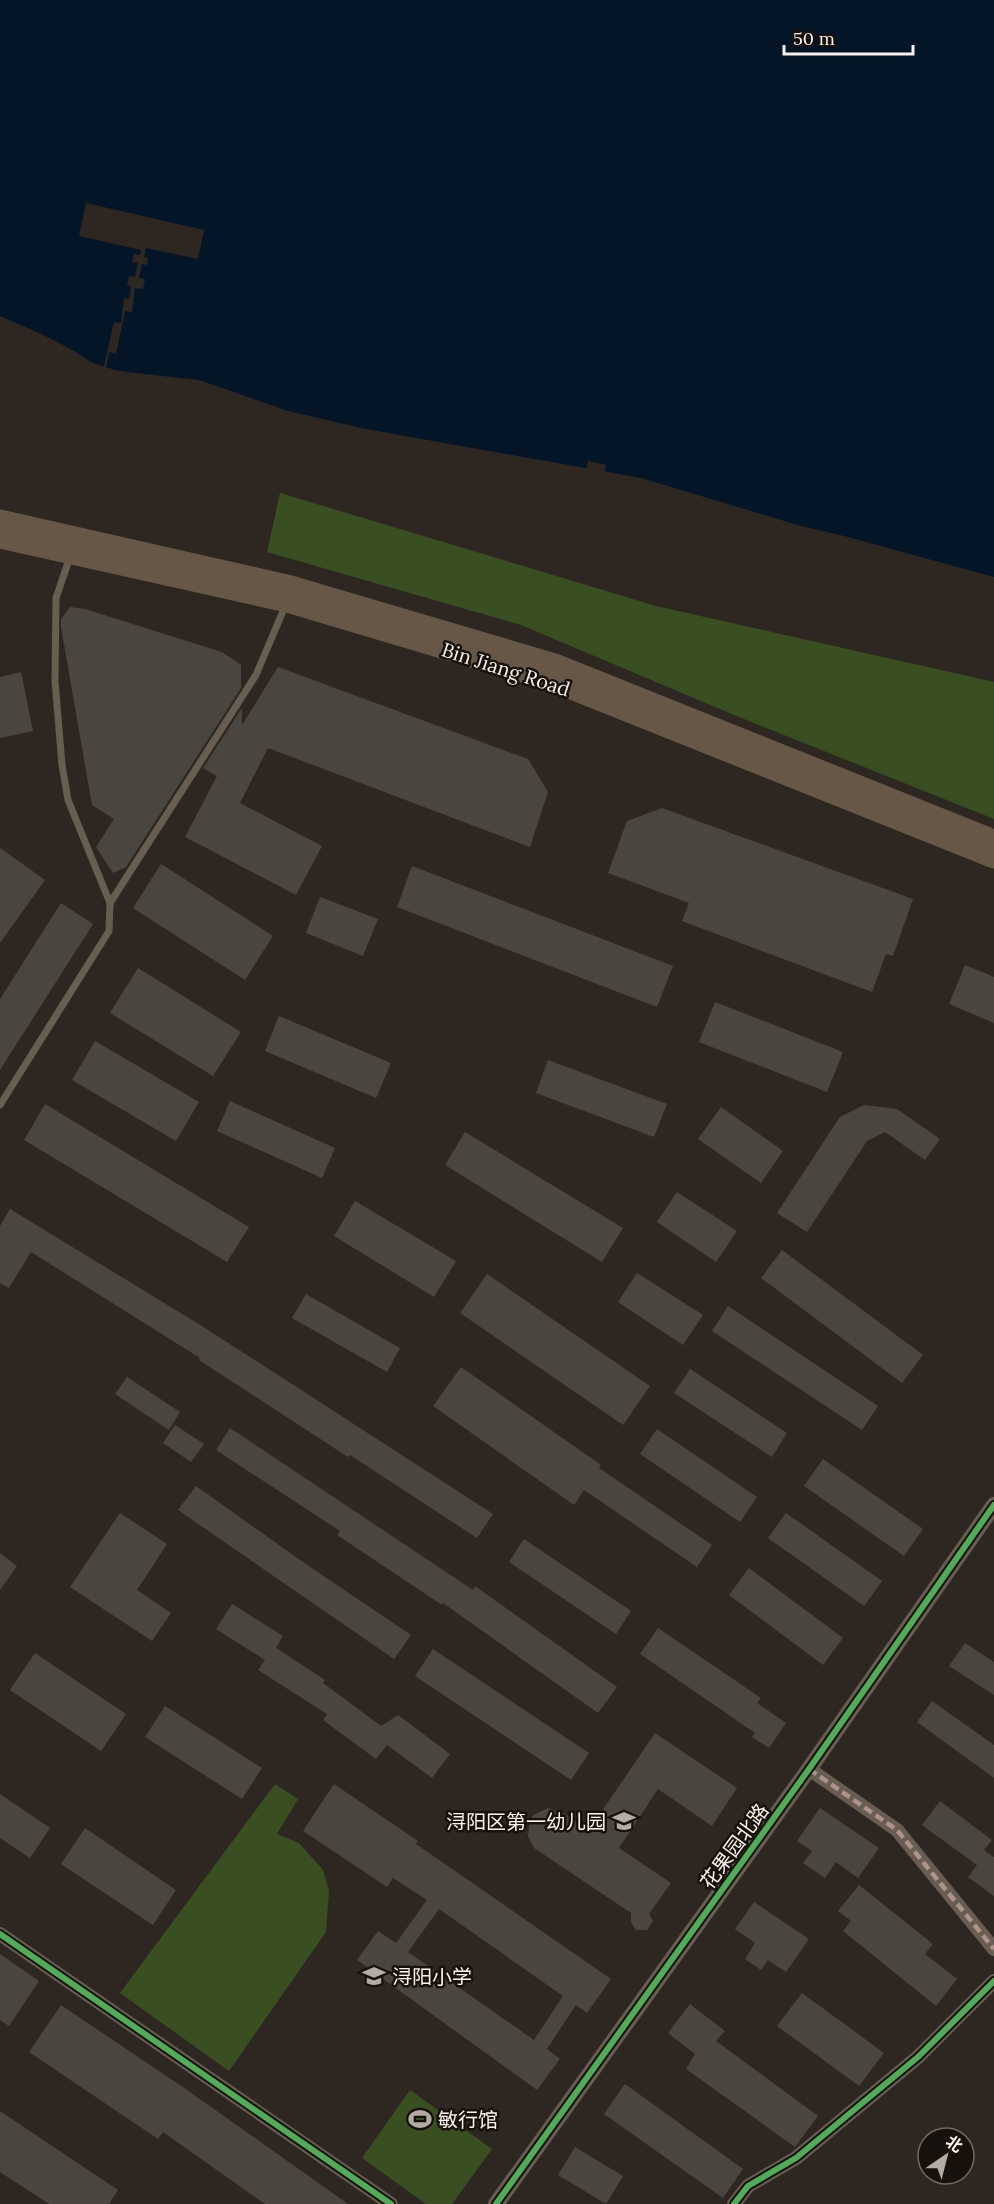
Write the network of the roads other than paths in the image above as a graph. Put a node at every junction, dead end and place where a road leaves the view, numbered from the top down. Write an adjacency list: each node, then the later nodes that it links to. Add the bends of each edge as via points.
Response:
1 (0, 520): 3 (main road, Bin Jiang Road)
2 (0, 538): 4 (main road, Bin Jiang Road)
3 (77, 538): 5 (main road, Bin Jiang Road, via 291,586 555,664); 7 (lane, via 56,598 57,718 68,800)
4 (287, 602): 6 (main road, Bin Jiang Road, via 549,680); 7 (lane, via 256,675)
5 (994, 840)
6 (994, 858)
7 (110, 903): 8 (lane, via 109,932)
8 (0, 1105)
9 (994, 1505): 10 (street, 花果园北路)
10 (809, 1769): 12 (street, via 897,1830); 15 (street, 花果园北路)
11 (0, 1934): 14 (street)
12 (994, 1949)
13 (994, 1981): 16 (street, via 918,2056 796,2158 748,2186)
14 (391, 2204)
15 (496, 2204)
16 (734, 2204)

